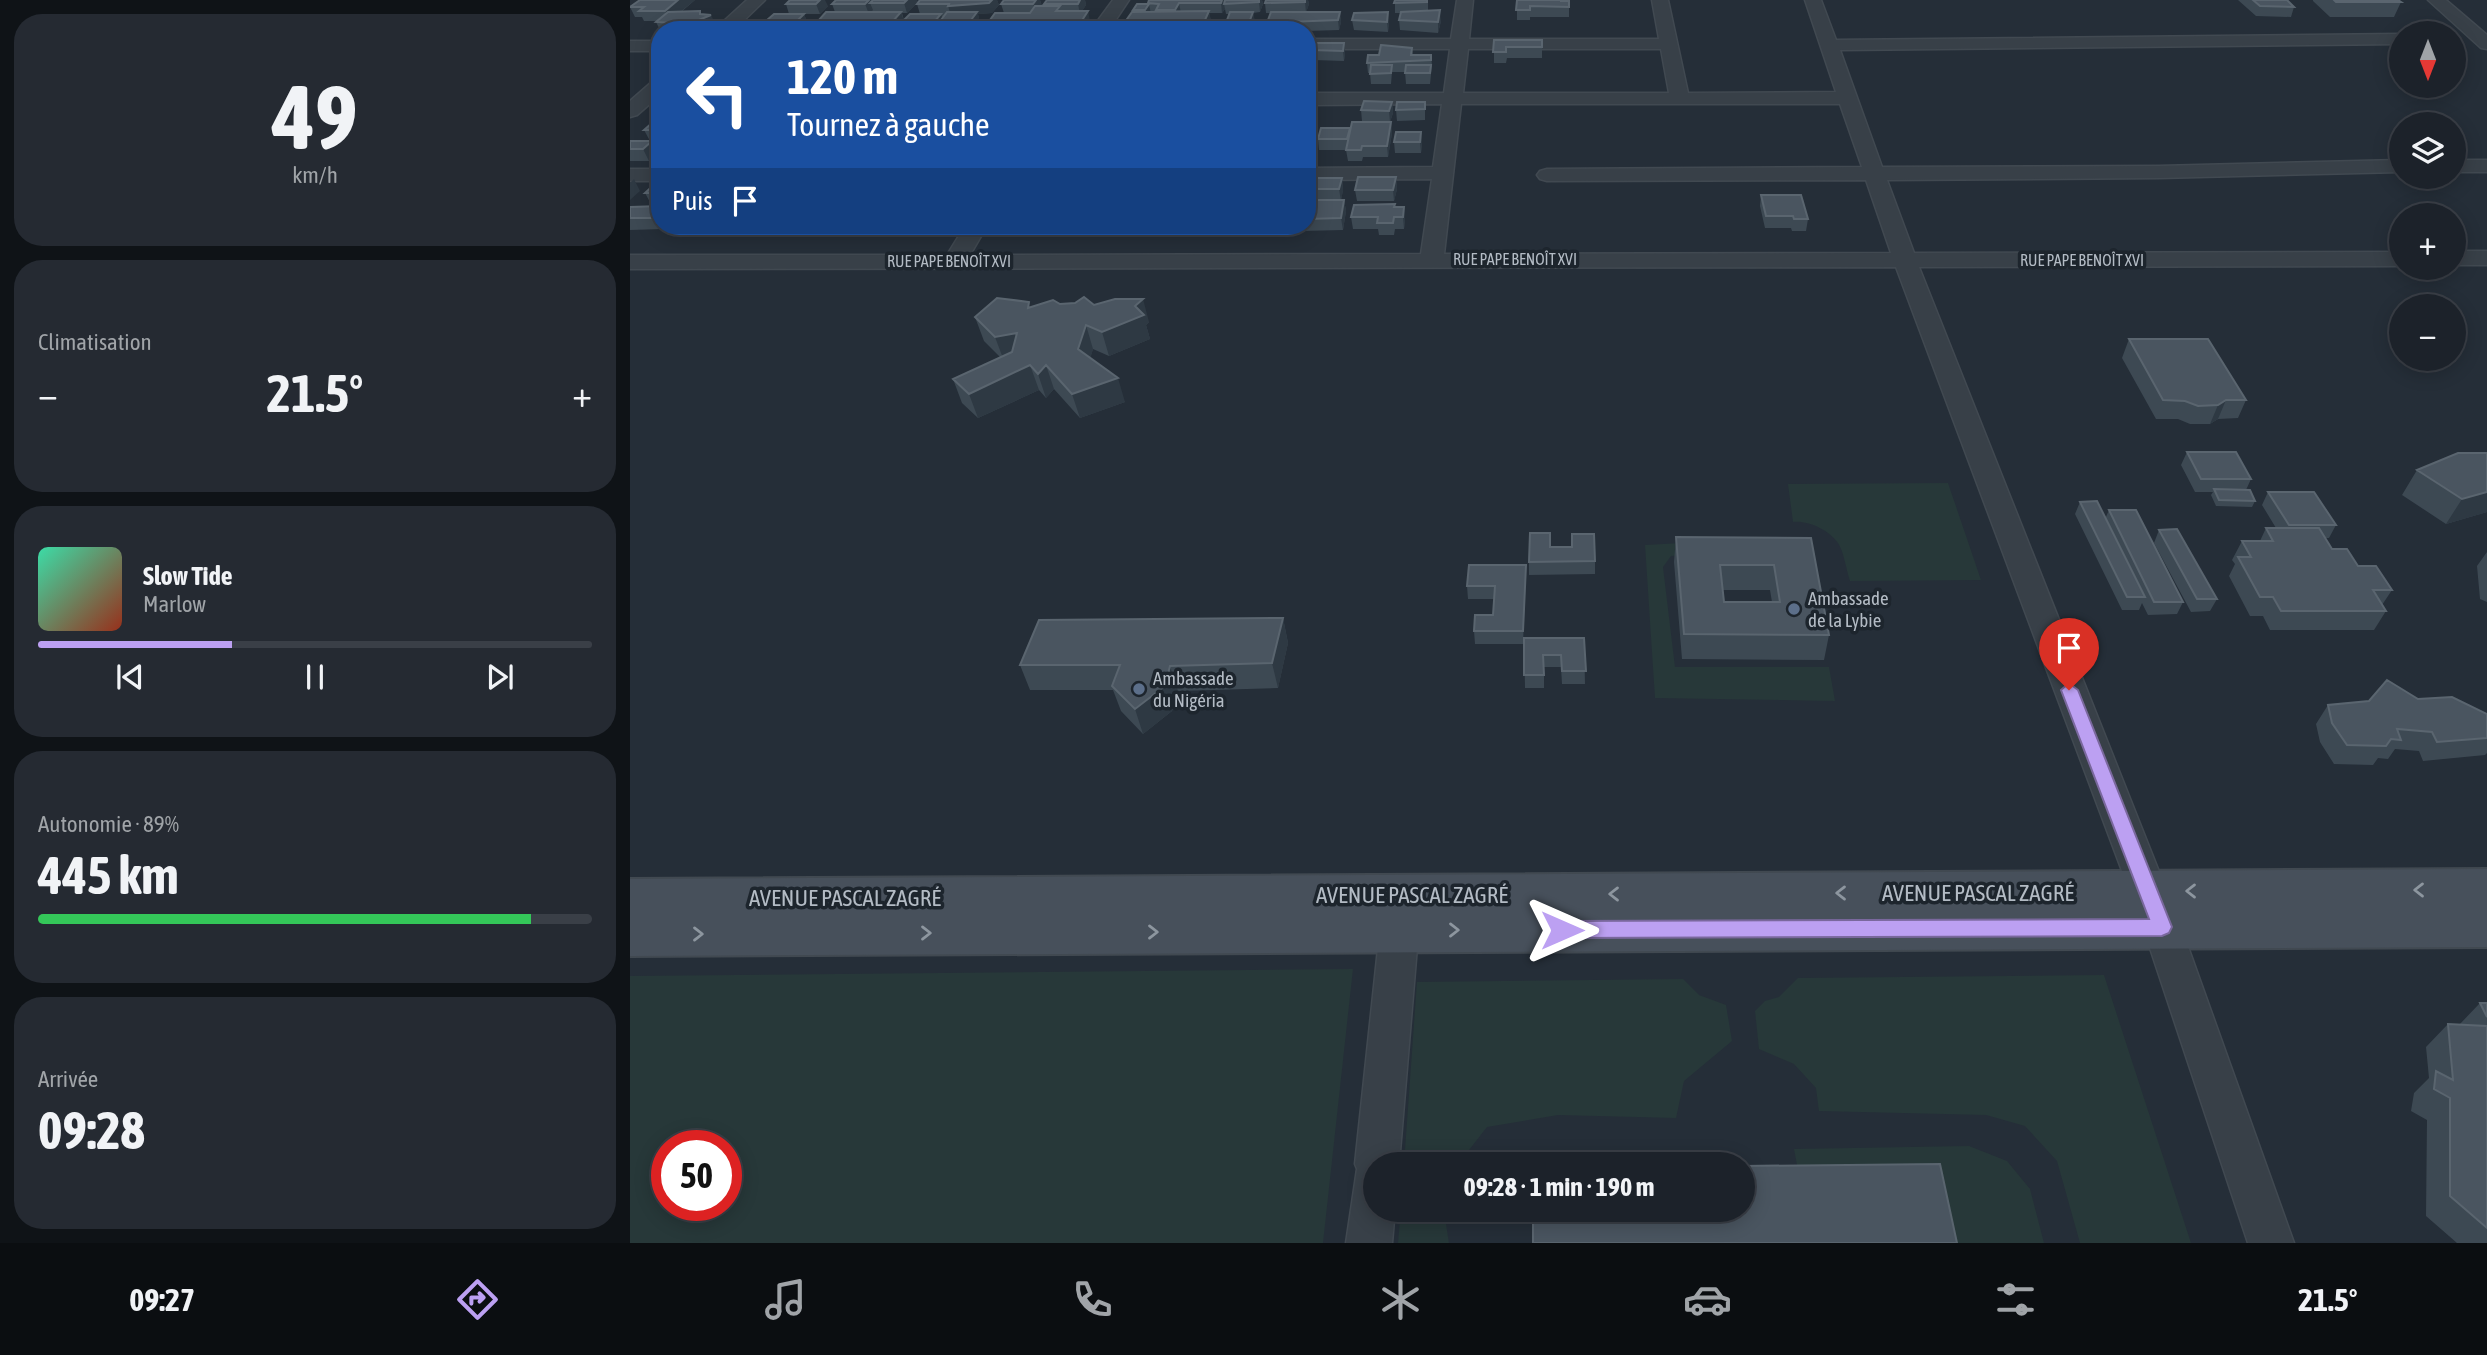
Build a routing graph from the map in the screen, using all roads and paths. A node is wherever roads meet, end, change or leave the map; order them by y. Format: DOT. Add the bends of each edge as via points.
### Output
graph roads {
  1 [pos="758,0"];
  2 [pos="1121,0"];
  3 [pos="1465,0"];
  4 [pos="1660,0"];
  5 [pos="1813,0"];
  6 [pos="2436,0"];
  7 [pos="734,21"];
  8 [pos="1106,21"];
  9 [pos="2389,39"];
  10 [pos="2466,40"];
  11 [pos="2484,41"];
  12 [pos="1316,44"];
  13 [pos="1459,44"];
  14 [pos="1669,44"];
  15 [pos="1829,45"];
  16 [pos="630,46"];
  17 [pos="651,46"];
  18 [pos="651,93"];
  19 [pos="1680,98"];
  20 [pos="1848,98"];
  21 [pos="1316,99"];
  22 [pos="1452,99"];
  23 [pos="630,111"];
  24 [pos="2389,166"];
  25 [pos="2466,166"];
  26 [pos="2487,166"];
  27 [pos="1442,173"];
  28 [pos="1874,173"];
  29 [pos="1316,174"];
  30 [pos="630,175"];
  31 [pos="651,175"];
  32 [pos="1547,175"];
  33 [pos="971,235"];
  34 [pos="2466,258"];
  35 [pos="2487,258"];
  36 [pos="1432,259"];
  37 [pos="2389,259"];
  38 [pos="1905,260"];
  39 [pos="955,261"];
  40 [pos="630,262"];
  41 [pos="2487,889"];
  42 [pos="630,900"];
  43 [pos="2154,909"];
  44 [pos="1400,913"];
  45 [pos="2487,926"];
  46 [pos="630,935"];
  47 [pos="1378,1152"];
  48 [pos="1371,1222"];
  49 [pos="1369,1243"];
  50 [pos="2271,1243"];
  1 -- 7 [label="street"];
  2 -- 8 [label="street"];
  3 -- 13 [label="street"];
  4 -- 14 [label="street"];
  5 -- 15 [label="street"];
  6 -- 11 [label="street"];
  9 -- 15 [label="street"];
  10 -- 11 [label="street"];
  12 -- 13 [label="street"];
  13 -- 14 [label="street"];
  13 -- 22 [label="street"];
  14 -- 19 [label="street"];
  15 -- 20 [label="street"];
  16 -- 17 [label="street"];
  18 -- 23 [label="street"];
  19 -- 20 [label="street"];
  19 -- 22 [label="street"];
  20 -- 28 [label="street"];
  21 -- 22 [label="street"];
  22 -- 27 [label="street"];
  24 -- 28 [label="street"];
  25 -- 26 [label="street"];
  27 -- 29 [label="street"];
  27 -- 36 [label="street"];
  28 -- 32 [label="street"];
  28 -- 38 [label="street"];
  30 -- 31 [label="street"];
  33 -- 39 [label="street"];
  34 -- 35 [label="street"];
  36 -- 38 [label="street, RUE PAPE BENOÎT XVI"];
  36 -- 39 [label="street, RUE PAPE BENOÎT XVI"];
  37 -- 38 [label="street, RUE PAPE BENOÎT XVI"];
  38 -- 43 [label="street"];
  39 -- 40 [label="street, RUE PAPE BENOÎT XVI"];
  41 -- 43 [label="main road, AVENUE PASCAL ZAGRÉ, one-way"];
  42 -- 44 [label="main road, AVENUE PASCAL ZAGRÉ"];
  43 -- 44 [label="main road, AVENUE PASCAL ZAGRÉ"];
  43 -- 45 [label="main road, AVENUE PASCAL ZAGRÉ"];
  43 -- 50 [label="street"];
  46 -- 44 [label="main road, AVENUE PASCAL ZAGRÉ, one-way"];
  44 -- 47 [label="street"];
  48 -- 49 [label="street"];
}
